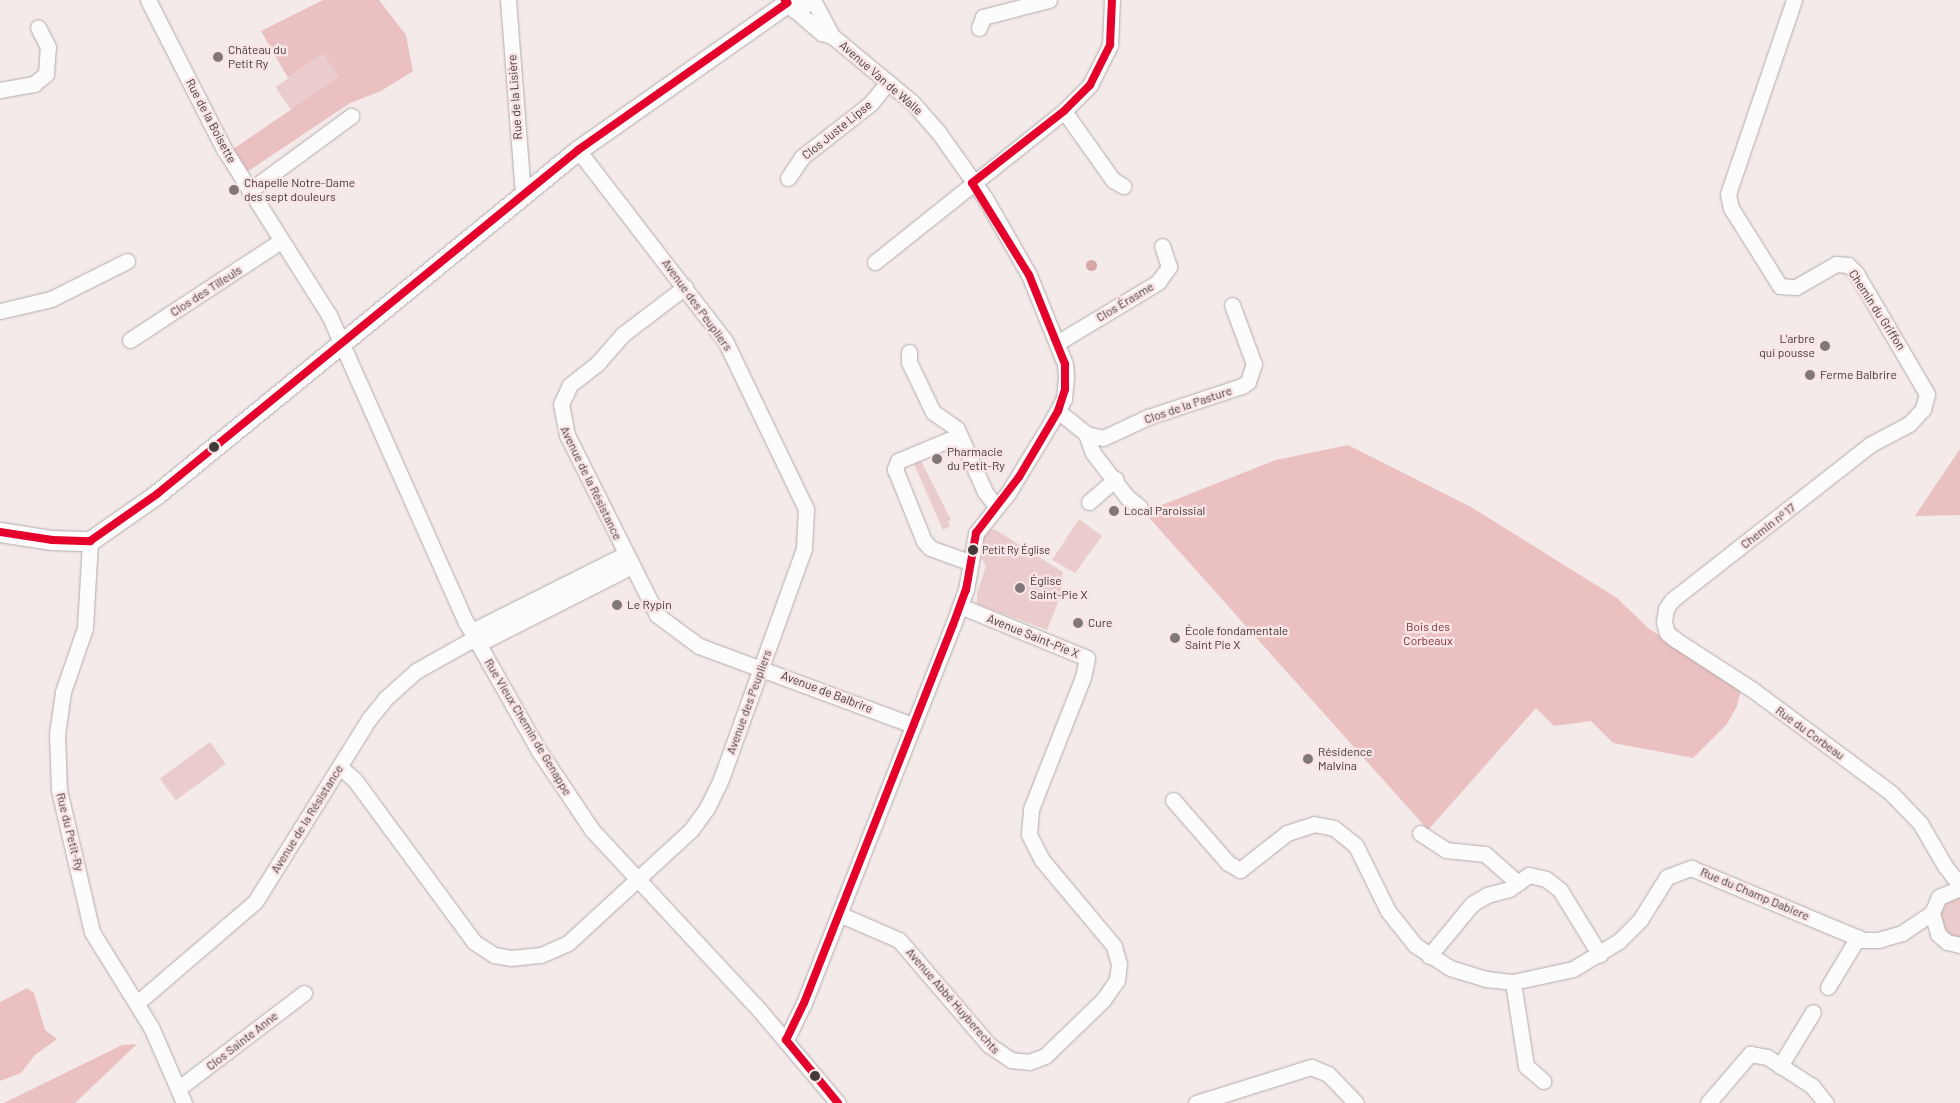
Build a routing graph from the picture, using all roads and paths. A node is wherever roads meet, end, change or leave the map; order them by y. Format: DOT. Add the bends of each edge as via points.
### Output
graph roads {
  1 [pos="148,0"];
  2 [pos="508,0"];
  3 [pos="813,0"];
  4 [pos="1049,0"];
  5 [pos="1112,0"];
  6 [pos="1794,0"];
  7 [pos="794,3"];
  8 [pos="38,27"];
  9 [pos="979,28"];
  10 [pos="832,36"];
  11 [pos="888,82"];
  12 [pos="0,90"];
  13 [pos="1064,111"];
  14 [pos="351,116"];
  15 [pos="578,150"];
  16 [pos="788,178"];
  17 [pos="972,183"];
  18 [pos="1123,186"];
  19 [pos="249,191"];
  20 [pos="523,193"];
  21 [pos="281,241"];
  22 [pos="1162,246"];
  23 [pos="127,261"];
  24 [pos="875,262"];
  25 [pos="685,287"];
  26 [pos="1232,305"];
  27 [pos="0,311"];
  28 [pos="130,340"];
  29 [pos="342,340"];
  30 [pos="1056,343"];
  31 [pos="909,352"];
  32 [pos="1058,411"];
  33 [pos="1086,434"];
  34 [pos="958,436"];
  35 [pos="1877,441"];
  36 [pos="1115,479"];
  37 [pos="1089,502"];
  38 [pos="996,506"];
  39 [pos="1140,507"];
  40 [pos="0,532"];
  41 [pos="90,541"];
  42 [pos="629,560"];
  43 [pos="969,562"];
  44 [pos="960,606"];
  45 [pos="1664,615"];
  46 [pos="475,638"];
  47 [pos="761,667"];
  48 [pos="1083,677"];
  49 [pos="913,725"];
  50 [pos="340,766"];
  51 [pos="1173,800"];
  52 [pos="1420,833"];
  53 [pos="1945,866"];
  54 [pos="639,878"];
  55 [pos="1518,882"];
  56 [pos="1960,886"];
  57 [pos="1945,892"];
  58 [pos="1932,913"];
  59 [pos="839,914"];
  60 [pos="1902,933"];
  61 [pos="1938,934"];
  62 [pos="1858,937"];
  63 [pos="1960,946"];
  64 [pos="1600,955"];
  65 [pos="1429,956"];
  66 [pos="1513,982"];
  67 [pos="1828,987"];
  68 [pos="304,993"];
  69 [pos="137,1002"];
  70 [pos="1812,1012"];
  71 [pos="786,1040"];
  72 [pos="1780,1066"];
  73 [pos="1543,1081"];
  74 [pos="179,1088"];
  75 [pos="184,1103"];
  76 [pos="838,1103"];
  77 [pos="1196,1103"];
  78 [pos="1356,1103"];
  79 [pos="1708,1103"];
  80 [pos="1826,1103"];
  1 -- 19 [label="street, Rue de la Boisette" via="215,133"];
  2 -- 20 [label="street, Rue de la Lisière"];
  3 -- 10 [label="street, Avenue Van de Walle"];
  4 -- 9 [label="street" via="983,17"];
  5 -- 13 [label="street" via="1112,33 1106,59 1090,85"];
  6 -- 35 [label="street, Chemin du Griffon" via="1728,194 1731,208 1780,286 1796,287 1836,264 1848,265 1856,273 1927,394 1923,409 1909,424"];
  7 -- 10 [label="street, Avenue Van de Walle" via="822,33"];
  7 -- 15 [label="main road"];
  8 -- 12 [label="street" via="48,47 46,74 34,84"];
  10 -- 11 [label="street, Avenue Van de Walle"];
  11 -- 16 [label="street, Clos Juste Lipse" via="871,103 802,157"];
  11 -- 17 [label="street, Avenue Van de Walle" via="928,119"];
  13 -- 17 [label="street"];
  13 -- 18 [label="street" via="1113,180"];
  14 -- 19 [label="street"];
  15 -- 20 [label="main road"];
  15 -- 25 [label="street, Avenue des Peupliers"];
  17 -- 24 [label="street"];
  17 -- 30 [label="street, Avenue Van de Walle" via="1026,267"];
  19 -- 21 [label="street, Rue de la Boisette"];
  20 -- 29 [label="main road"];
  21 -- 28 [label="street, Clos des Tilleuls"];
  21 -- 29 [label="street, Rue de la Boisette" via="330,315"];
  22 -- 30 [label="street, Clos Érasme" via="1169,267 1158,282"];
  23 -- 27 [label="street" via="51,299"];
  25 -- 42 [label="street, Avenue de la Résistance" via="623,334 598,363 570,385 560,404 567,435"];
  25 -- 47 [label="street, Avenue des Peupliers" via="732,354 806,509 804,548"];
  26 -- 33 [label="street, Clos de la Pasture" via="1253,354 1254,364 1248,382 1236,389 1148,417 1103,438"];
  29 -- 41 [label="main road" via="157,494"];
  29 -- 46 [label="street, Rue Vieux Chemin de Genappe"];
  30 -- 32 [label="street, Avenue Van de Walle" via="1066,364 1064,398"];
  31 -- 34 [label="street" via="909,362 933,412 956,427"];
  32 -- 33 [label="street"];
  32 -- 38 [label="street, Avenue Van de Walle" via="1019,477"];
  33 -- 36 [label="street" via="1093,452"];
  34 -- 38 [label="street" via="985,492"];
  34 -- 43 [label="street" via="898,461 895,469 924,541 930,548"];
  35 -- 45 [label="street, Chemin nᵒ 17" via="1677,596"];
  36 -- 37 [label="street"];
  36 -- 39 [label="street" via="1127,497"];
  38 -- 43 [label="street, Avenue Van de Walle" via="976,533"];
  40 -- 41 [label="main road" via="52,540"];
  41 -- 69 [label="street, Rue du Petit-Ry" via="85,628 64,692 57,771 86,915 92,932"];
  42 -- 46 [label="street, Avenue de la Résistance"];
  42 -- 47 [label="street, Avenue de Balbrire" via="657,615 677,632 699,646"];
  43 -- 44 [label="street, Avenue Van de Walle"];
  44 -- 48 [label="street, Avenue Saint-Pie X" via="1087,658"];
  44 -- 49 [label="street, Avenue Van de Walle"];
  45 -- 53 [label="street, Rue du Corbeau" via="1668,632 1676,640 1753,690 1898,799 1926,831"];
  46 -- 50 [label="street, Avenue de la Résistance" via="426,664 400,684 374,713"];
  46 -- 54 [label="street, Rue Vieux Chemin de Genappe" via="539,751 592,830"];
  47 -- 49 [label="street, Avenue de Balbrire"];
  47 -- 54 [label="street, Avenue des Peupliers" via="708,808 684,838"];
  48 -- 59 [label="street, Avenue Abbé Huyberechts" via="1031,809 1029,834 1042,860 1114,946 1119,969 1110,992 1056,1047 1029,1062 1003,1057 899,940"];
  49 -- 59 [label="street, Avenue Van de Walle"];
  50 -- 54 [label="street, Avenue des Peupliers" via="354,779 474,942 494,955 531,957 560,948"];
  50 -- 69 [label="street, Avenue de la Résistance" via="249,908"];
  51 -- 65 [label="street, Rue du Champ Dabiere" via="1228,863 1240,870 1275,840 1301,828 1319,824 1334,828 1346,836 1370,869 1396,923"];
  52 -- 55 [label="street" via="1446,850 1486,854"];
  53 -- 56 [label="street, Rue du Corbeau"];
  53 -- 57 [label="street, Rue du Corbeau"];
  54 -- 71 [label="street, Rue Vieux Chemin de Genappe"];
  55 -- 64 [label="street" via="1529,876 1546,879 1556,885"];
  55 -- 65 [label="street" via="1472,904"];
  56 -- 57 [label="street, Rue du Corbeau"];
  57 -- 58 [label="street"];
  58 -- 60 [label="street, Rue du Champ Dabiere"];
  58 -- 61 [label="street"];
  59 -- 71 [label="street, Avenue Van de Walle"];
  60 -- 61 [label="street, Rue du Champ Dabiere"];
  60 -- 62 [label="street, Rue du Champ Dabiere" via="1878,940"];
  61 -- 63 [label="street" via="1947,942"];
  62 -- 64 [label="street, Rue du Champ Dabiere" via="1691,868 1666,878 1640,920"];
  62 -- 67 [label="street"];
  64 -- 66 [label="street, Rue du Champ Dabiere" via="1573,969"];
  65 -- 66 [label="street, Rue du Champ Dabiere" via="1466,974"];
  66 -- 73 [label="street" via="1526,1066"];
  68 -- 74 [label="street, Clos Sainte Anne"];
  69 -- 74 [label="street, Rue du Petit-Ry"];
  70 -- 72 [label="street"];
  71 -- 76 [label="street, Rue Vieux Chemin de Genappe"];
  72 -- 79 [label="street" via="1768,1057 1750,1054"];
  72 -- 80 [label="street" via="1812,1086"];
  74 -- 75 [label="street, Rue du Petit-Ry"];
  77 -- 78 [label="street" via="1311,1067 1323,1070"];
}
